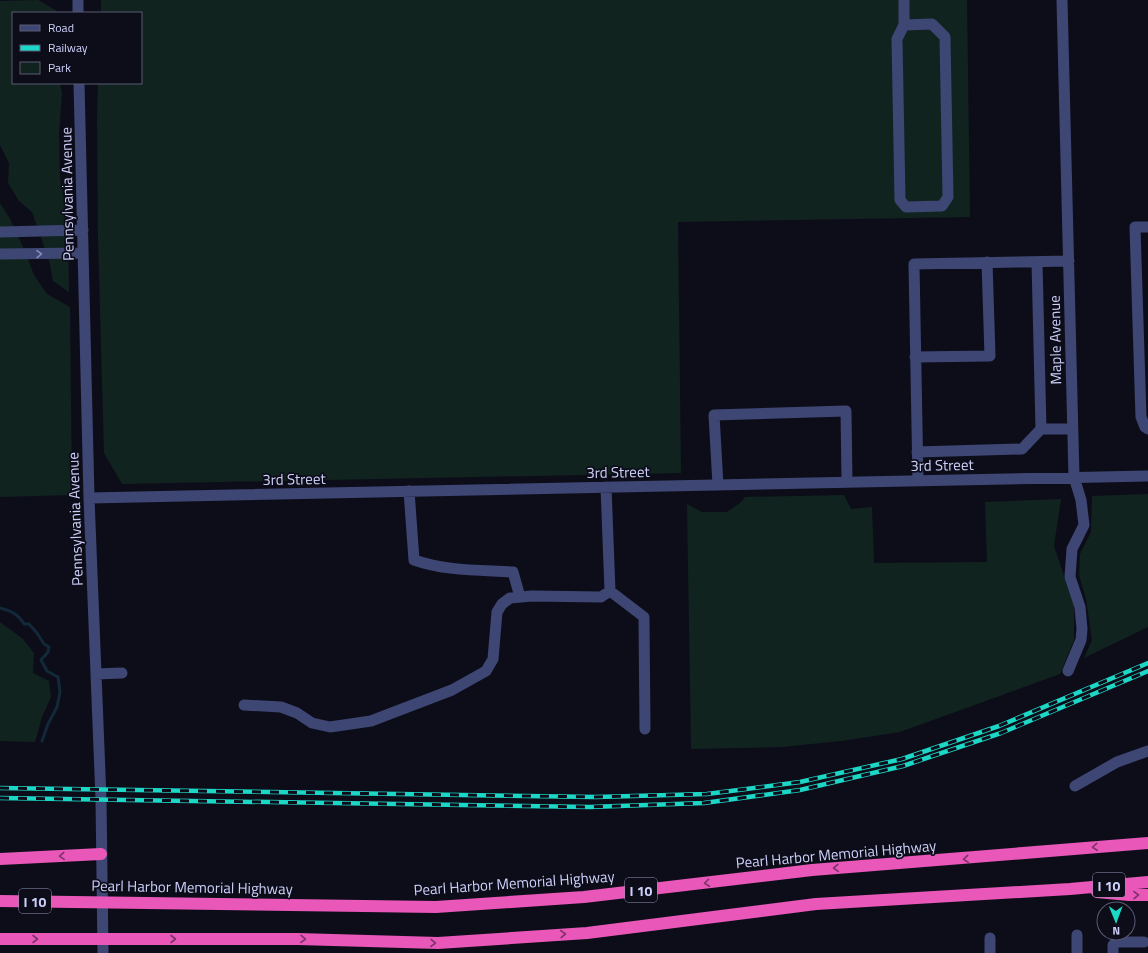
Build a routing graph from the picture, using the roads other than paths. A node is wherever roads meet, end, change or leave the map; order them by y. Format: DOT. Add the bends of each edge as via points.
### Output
graph roads {
  1 [pos="78,0"];
  2 [pos="904,0"];
  3 [pos="1062,0"];
  4 [pos="78,12"];
  5 [pos="904,25"];
  6 [pos="80,84"];
  7 [pos="1148,227"];
  8 [pos="83,230"];
  9 [pos="0,232"];
  10 [pos="83,253"];
  11 [pos="0,254"];
  12 [pos="1068,261"];
  13 [pos="988,262"];
  14 [pos="1037,262"];
  15 [pos="916,358"];
  16 [pos="1144,374"];
  17 [pos="1041,429"];
  18 [pos="1072,429"];
  19 [pos="1148,429"];
  20 [pos="917,452"];
  21 [pos="1148,476"];
  22 [pos="1074,477"];
  23 [pos="918,480"];
  24 [pos="847,482"];
  25 [pos="718,485"];
  26 [pos="606,487"];
  27 [pos="409,491"];
  28 [pos="89,498"];
  29 [pos="610,591"];
  30 [pos="520,597"];
  31 [pos="1068,671"];
  32 [pos="96,674"];
  33 [pos="122,674"];
  34 [pos="244,705"];
  35 [pos="645,728"];
  36 [pos="1148,751"];
  37 [pos="1075,786"];
  38 [pos="1148,840"];
  39 [pos="1148,843"];
  40 [pos="1114,845"];
  41 [pos="101,854"];
  42 [pos="0,859"];
  43 [pos="1148,882"];
  44 [pos="1070,889"];
  45 [pos="1148,895"];
  46 [pos="0,901"];
  47 [pos="1077,936"];
  48 [pos="990,938"];
  49 [pos="0,939"];
  50 [pos="1144,942"];
  51 [pos="103,953"];
  52 [pos="990,953"];
  53 [pos="1077,953"];
  54 [pos="1113,953"];
  1 -- 4 [label="street"];
  2 -- 5 [label="street"];
  3 -- 12 [label="street, Maple Avenue"];
  5 -- 5 [label="street" via="897,39 900,200 906,207 942,206 948,197 945,37 932,24"];
  6 -- 8 [label="street, Pennsylvania Avenue"];
  7 -- 16 [label="street" via="1135,227"];
  8 -- 9 [label="street"];
  8 -- 10 [label="street, Pennsylvania Avenue"];
  11 -- 10 [label="street, one-way"];
  10 -- 28 [label="street, Pennsylvania Avenue"];
  12 -- 14 [label="street"];
  12 -- 18 [label="street, Maple Avenue"];
  13 -- 14 [label="street"];
  13 -- 15 [label="street" via="914,264"];
  13 -- 15 [label="street" via="990,356"];
  14 -- 17 [label="street"];
  15 -- 20 [label="street"];
  16 -- 19 [label="street" via="1141,417"];
  17 -- 18 [label="street"];
  17 -- 20 [label="street" via="1022,449"];
  18 -- 22 [label="street, Maple Avenue"];
  20 -- 23 [label="street"];
  21 -- 22 [label="street, 3rd Street"];
  22 -- 23 [label="street, 3rd Street"];
  22 -- 31 [label="street, Maple Avenue" via="1081,500 1084,525 1072,549 1070,577 1080,607 1082,629 1081,640"];
  23 -- 24 [label="street, 3rd Street"];
  24 -- 25 [label="street, 3rd Street"];
  24 -- 25 [label="street" via="846,411 714,415"];
  25 -- 26 [label="street, 3rd Street"];
  26 -- 27 [label="street, 3rd Street"];
  26 -- 29 [label="street"];
  27 -- 28 [label="street, 3rd Street"];
  27 -- 30 [label="street" via="414,560 426,565 455,569 513,572"];
  28 -- 32 [label="street, Pennsylvania Avenue"];
  29 -- 30 [label="street" via="601,597"];
  29 -- 35 [label="street" via="644,617"];
  30 -- 34 [label="street" via="510,598 497,612 493,659 486,671 452,690 371,721 330,727 312,723 297,713 281,707"];
  32 -- 33 [label="street"];
  32 -- 41 [label="street, Pennsylvania Avenue"];
  36 -- 37 [label="street" via="1117,762"];
  38 -- 40 [label="highway"];
  39 -- 40 [label="highway, Pearl Harbor Memorial Highway / I 10"];
  40 -- 46 [label="highway, Pearl Harbor Memorial Highway / I 10, one-way" via="812,870 584,897 436,907"];
  41 -- 42 [label="highway, one-way"];
  41 -- 51 [label="street, Pennsylvania Avenue"];
  43 -- 44 [label="highway, I 10"];
  44 -- 45 [label="highway, one-way"];
  49 -- 44 [label="highway, I 10, one-way" via="298,939 438,943 587,933 816,904"];
  47 -- 53 [label="street"];
  48 -- 52 [label="street"];
  50 -- 54 [label="street" via="1117,942 1113,946"];
}
